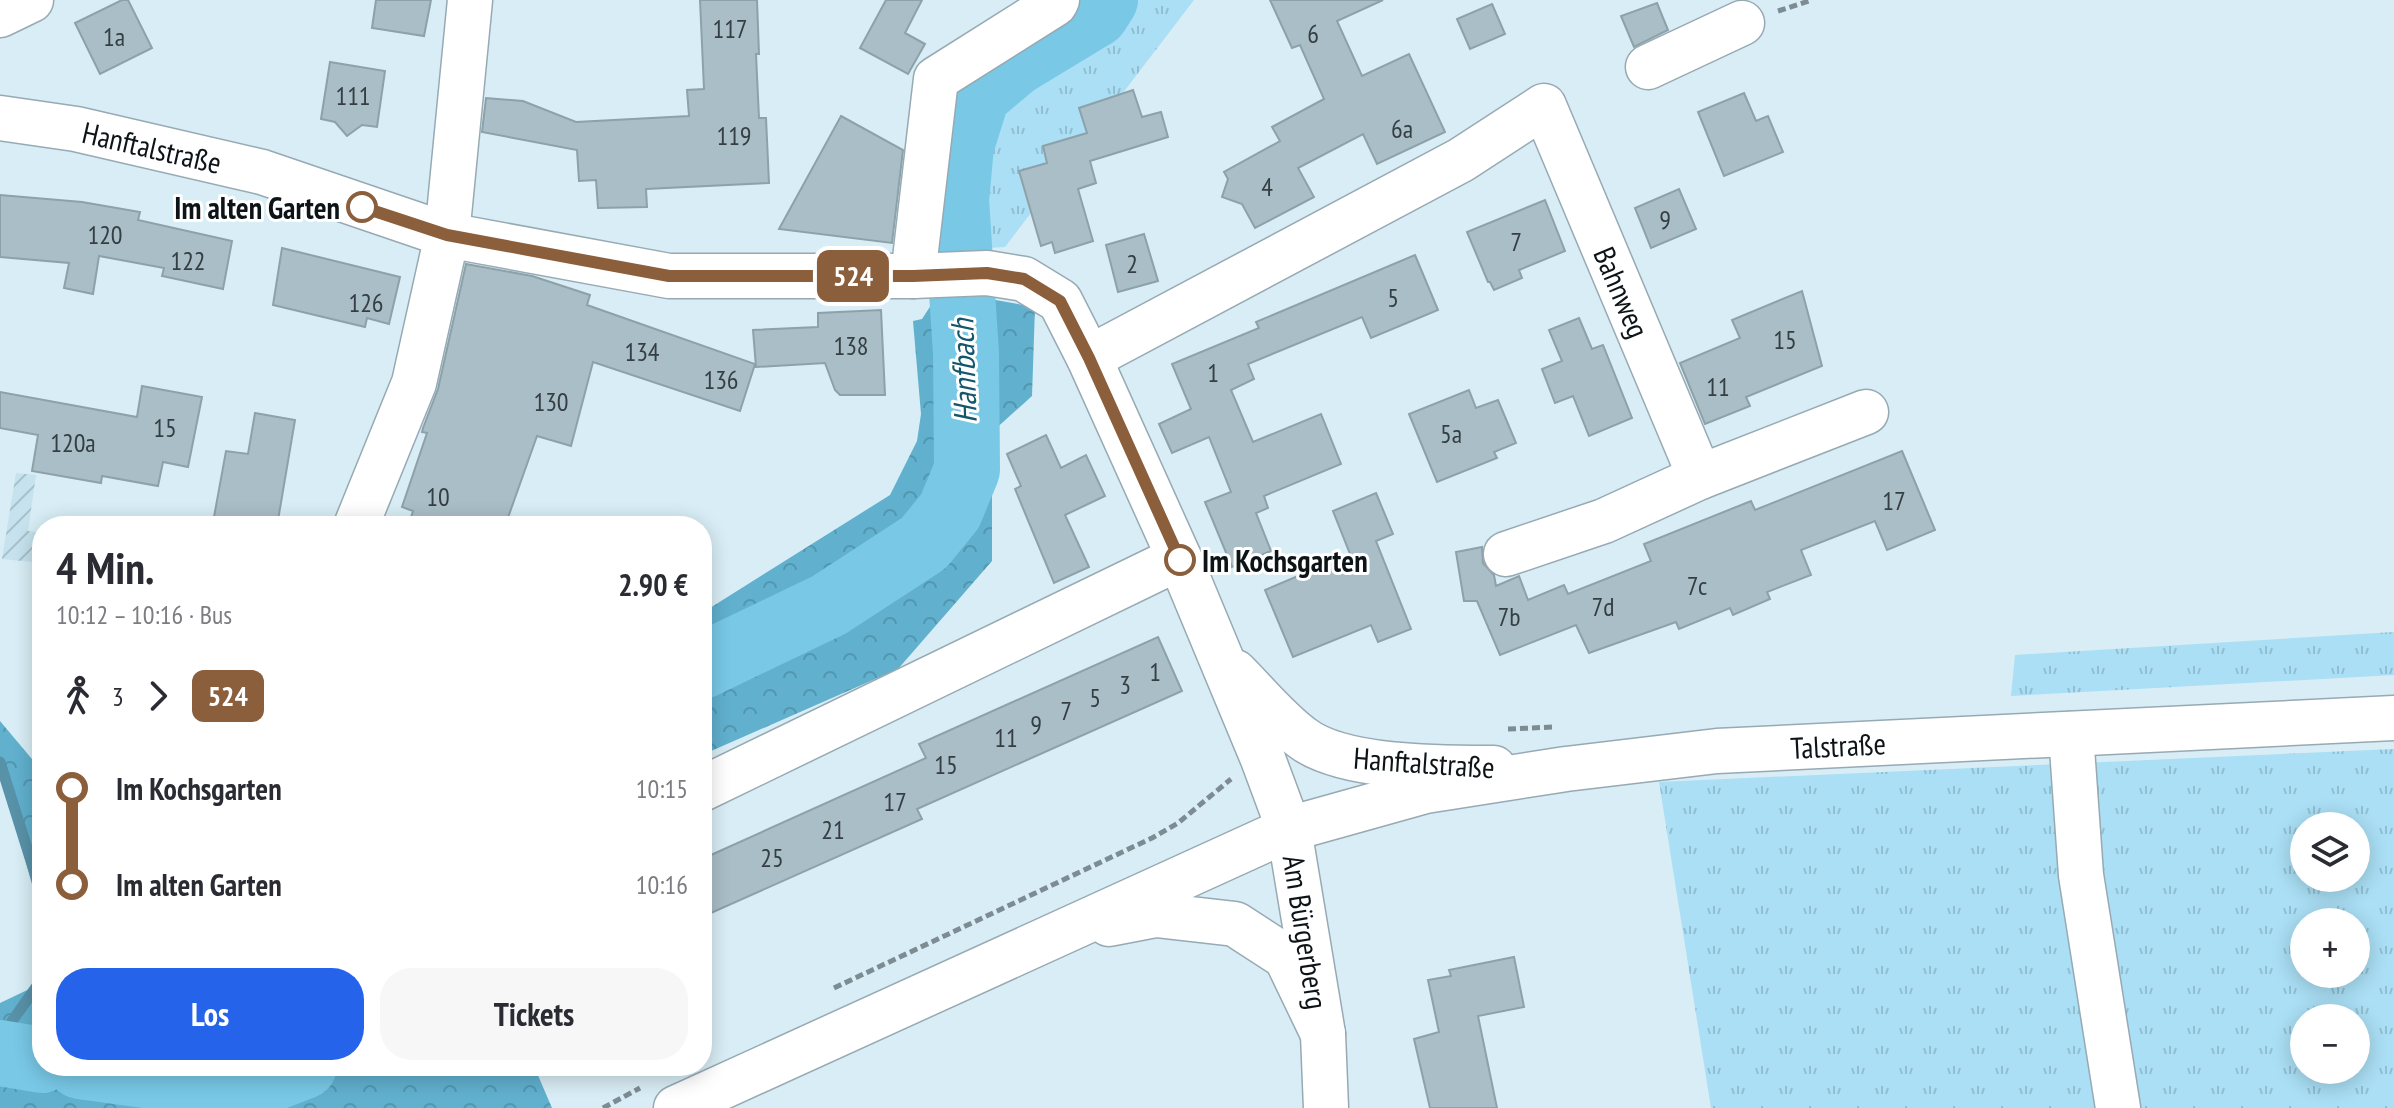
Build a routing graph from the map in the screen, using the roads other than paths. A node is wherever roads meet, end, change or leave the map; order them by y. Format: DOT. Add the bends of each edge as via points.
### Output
graph roads {
  1 [pos="31,0"];
  2 [pos="470,0"];
  3 [pos="1057,0"];
  4 [pos="0,15"];
  5 [pos="1742,23"];
  6 [pos="1648,67"];
  7 [pos="0,118"];
  8 [pos="447,235"];
  9 [pos="926,275"];
  10 [pos="1089,358"];
  11 [pos="1866,412"];
  12 [pos="1700,477"];
  13 [pos="360,516"];
  14 [pos="1506,554"];
  15 [pos="1179,558"];
  16 [pos="1222,659"];
  17 [pos="2394,718"];
  18 [pos="2071,734"];
  19 [pos="1566,769"];
  20 [pos="712,784"];
  21 [pos="1289,829"];
  22 [pos="1060,933"];
  23 [pos="1323,1034"];
  24 [pos="676,1108"];
  25 [pos="1326,1108"];
  26 [pos="2118,1108"];
  1 -- 4 [label="street"];
  2 -- 8 [label="street"];
  3 -- 9 [label="street" via="936,79"];
  5 -- 6 [label="street"];
  7 -- 8 [label="street, Hanftalstraße" via="76,129 262,172"];
  8 -- 9 [label="street, Hanftalstraße" via="669,276"];
  8 -- 13 [label="street" via="414,383"];
  9 -- 10 [label="street, Hanftalstraße" via="987,273 1024,279 1060,301"];
  10 -- 12 [label="street, Bahnweg" via="1461,160 1544,106"];
  10 -- 15 [label="street, Hanftalstraße"];
  11 -- 12 [label="street"];
  12 -- 14 [label="street" via="1604,521"];
  15 -- 16 [label="street, Hanftalstraße"];
  15 -- 20 [label="street"];
  16 -- 19 [label="street, Hanftalstraße" via="1302,739 1341,757 1443,768"];
  16 -- 21 [label="street, Hanftalstraße"];
  17 -- 18 [label="street, Talstraße"];
  18 -- 19 [label="street, Talstraße" via="1717,751"];
  18 -- 26 [label="street" via="2081,875"];
  19 -- 21 [label="street, Talstraße" via="1425,791"];
  21 -- 22 [label="street, Talstraße"];
  21 -- 23 [label="street, Am Bürgerberg"];
  22 -- 23 [label="street, Am Bürgerberg" via="1156,915 1235,924 1286,957"];
  22 -- 24 [label="street"];
  23 -- 25 [label="street, Am Bürgerberg"];
}
